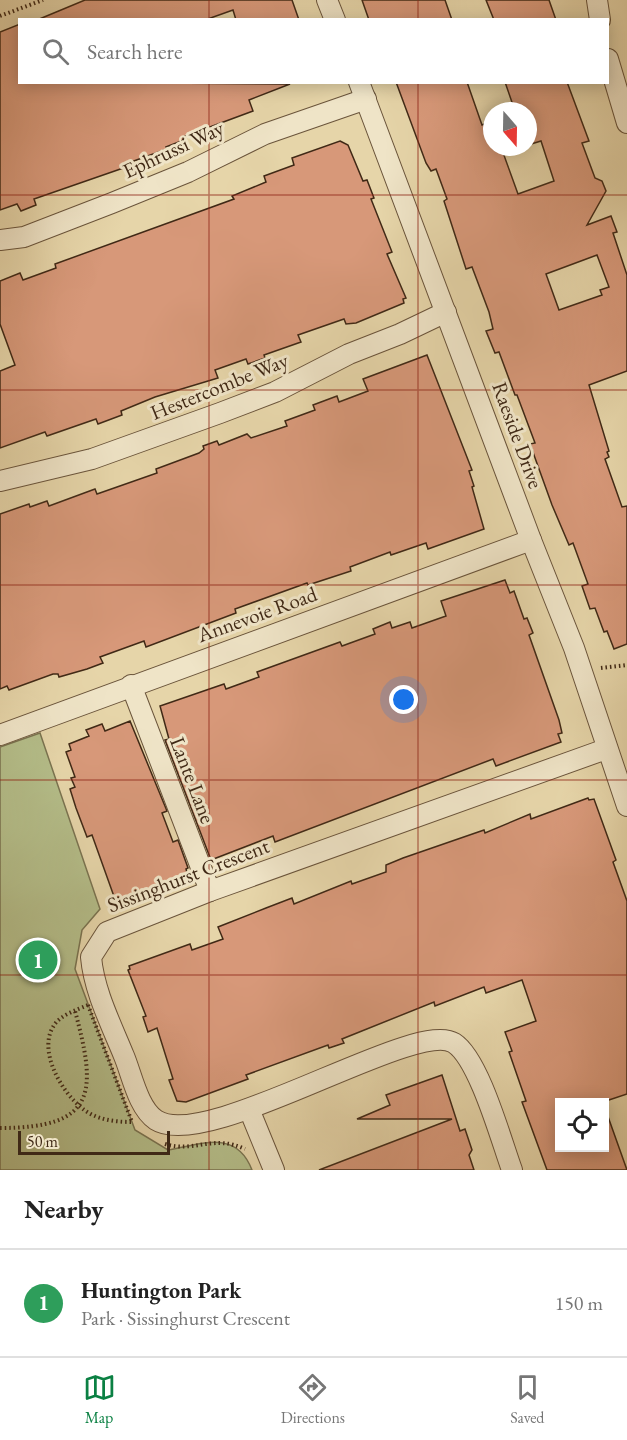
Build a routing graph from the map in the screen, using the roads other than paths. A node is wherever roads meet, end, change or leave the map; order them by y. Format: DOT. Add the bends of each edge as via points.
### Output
graph roads {
  1 [pos="327,0"];
  2 [pos="597,0"];
  3 [pos="333,18"];
  4 [pos="600,18"];
  5 [pos="609,62"];
  6 [pos="363,91"];
  7 [pos="627,123"];
  8 [pos="0,240"];
  9 [pos="447,312"];
  10 [pos="0,481"];
  11 [pos="531,540"];
  12 [pos="131,685"];
  13 [pos="0,735"];
  14 [pos="606,749"];
  15 [pos="627,806"];
  16 [pos="210,891"];
  17 [pos="249,1109"];
  18 [pos="274,1170"];
  19 [pos="512,1170"];
  1 -- 3 [label="street"];
  2 -- 4 [label="street"];
  5 -- 7 [label="street"];
  6 -- 8 [label="street, Ephrussi Way" via="123,199 24,237"];
  6 -- 9 [label="street, Raeside Drive"];
  9 -- 10 [label="street, Hestercombe Way" via="349,354 275,392 220,413 92,459"];
  9 -- 11 [label="street, Raeside Drive"];
  11 -- 12 [label="street, Annevoie Road"];
  11 -- 14 [label="street, Raeside Drive" via="582,672"];
  12 -- 13 [label="street, Annevoie Road"];
  12 -- 16 [label="street, Lante Lane"];
  14 -- 15 [label="street, Raeside Drive"];
  14 -- 16 [label="street, Sissinghurst Crescent"];
  16 -- 17 [label="street, Sissinghurst Crescent" via="107,932 92,957 93,972 142,1103 157,1121 177,1127"];
  17 -- 18 [label="street"];
  17 -- 19 [label="street, Sissinghurst Crescent" via="424,1041 453,1042 475,1069"];
}
